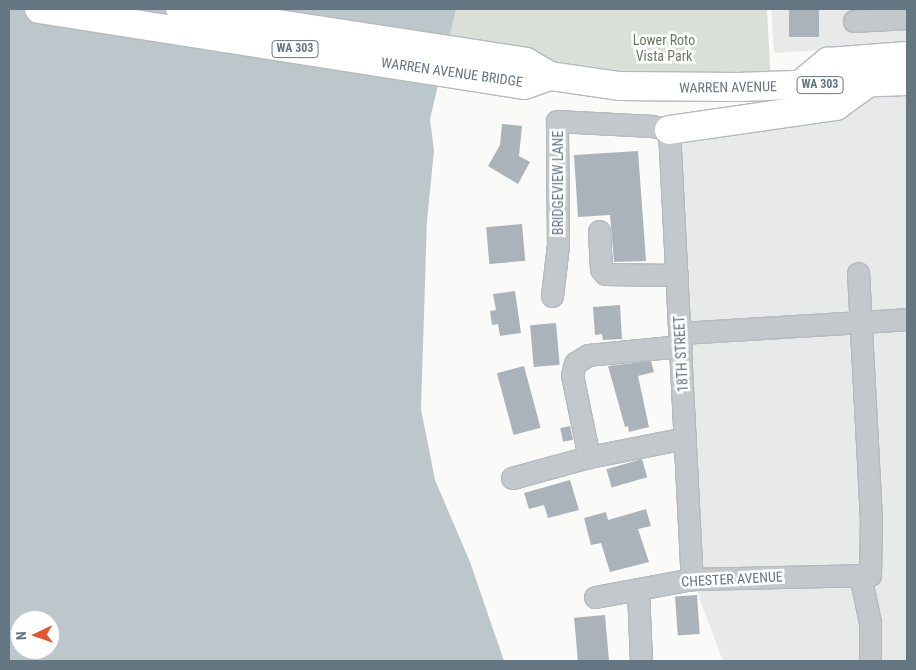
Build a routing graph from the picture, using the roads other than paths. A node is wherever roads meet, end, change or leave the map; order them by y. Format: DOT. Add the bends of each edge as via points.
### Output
graph roads {
  1 [pos="39,9"];
  2 [pos="180,9"];
  3 [pos="907,18"];
  4 [pos="854,21"];
  5 [pos="907,56"];
  6 [pos="550,76"];
  7 [pos="907,81"];
  8 [pos="868,83"];
  9 [pos="799,86"];
  10 [pos="669,130"];
  11 [pos="599,231"];
  12 [pos="858,273"];
  13 [pos="677,275"];
  14 [pos="552,296"];
  15 [pos="907,319"];
  16 [pos="862,322"];
  17 [pos="681,339"];
  18 [pos="685,438"];
  19 [pos="589,457"];
  20 [pos="512,478"];
  21 [pos="865,575"];
  22 [pos="692,579"];
  23 [pos="638,590"];
  24 [pos="595,597"];
  25 [pos="640,661"];
  26 [pos="870,661"];
  1 -- 6 [label="main road, WARREN AVENUE BRIDGE / WA 303" via="524,85"];
  2 -- 6 [label="main road, WARREN AVENUE BRIDGE / WA 303" via="526,62"];
  3 -- 4 [label="street"];
  5 -- 9 [label="main road" via="828,62"];
  6 -- 9 [label="main road, WARREN AVENUE / WA 303" via="652,88"];
  7 -- 8 [label="main road, WARREN AVENUE / WA 303"];
  8 -- 9 [label="main road, WARREN AVENUE / WA 303"];
  8 -- 10 [label="main road" via="836,106"];
  10 -- 13 [label="street, 18TH STREET"];
  10 -- 14 [label="street, BRIDGEVIEW LANE" via="652,126 558,121 558,245"];
  11 -- 13 [label="street" via="601,269 605,274"];
  12 -- 16 [label="street"];
  13 -- 17 [label="street, 18TH STREET"];
  15 -- 16 [label="street"];
  16 -- 17 [label="street"];
  16 -- 21 [label="street"];
  17 -- 18 [label="street, 18TH STREET"];
  17 -- 19 [label="street" via="595,354 575,363 572,375"];
  18 -- 19 [label="street"];
  18 -- 22 [label="street, 18TH STREET"];
  19 -- 20 [label="street"];
  21 -- 22 [label="street, CHESTER AVENUE"];
  21 -- 26 [label="street"];
  22 -- 23 [label="street, CHESTER AVENUE"];
  23 -- 24 [label="street, CHESTER AVENUE"];
  23 -- 25 [label="street"];
}
